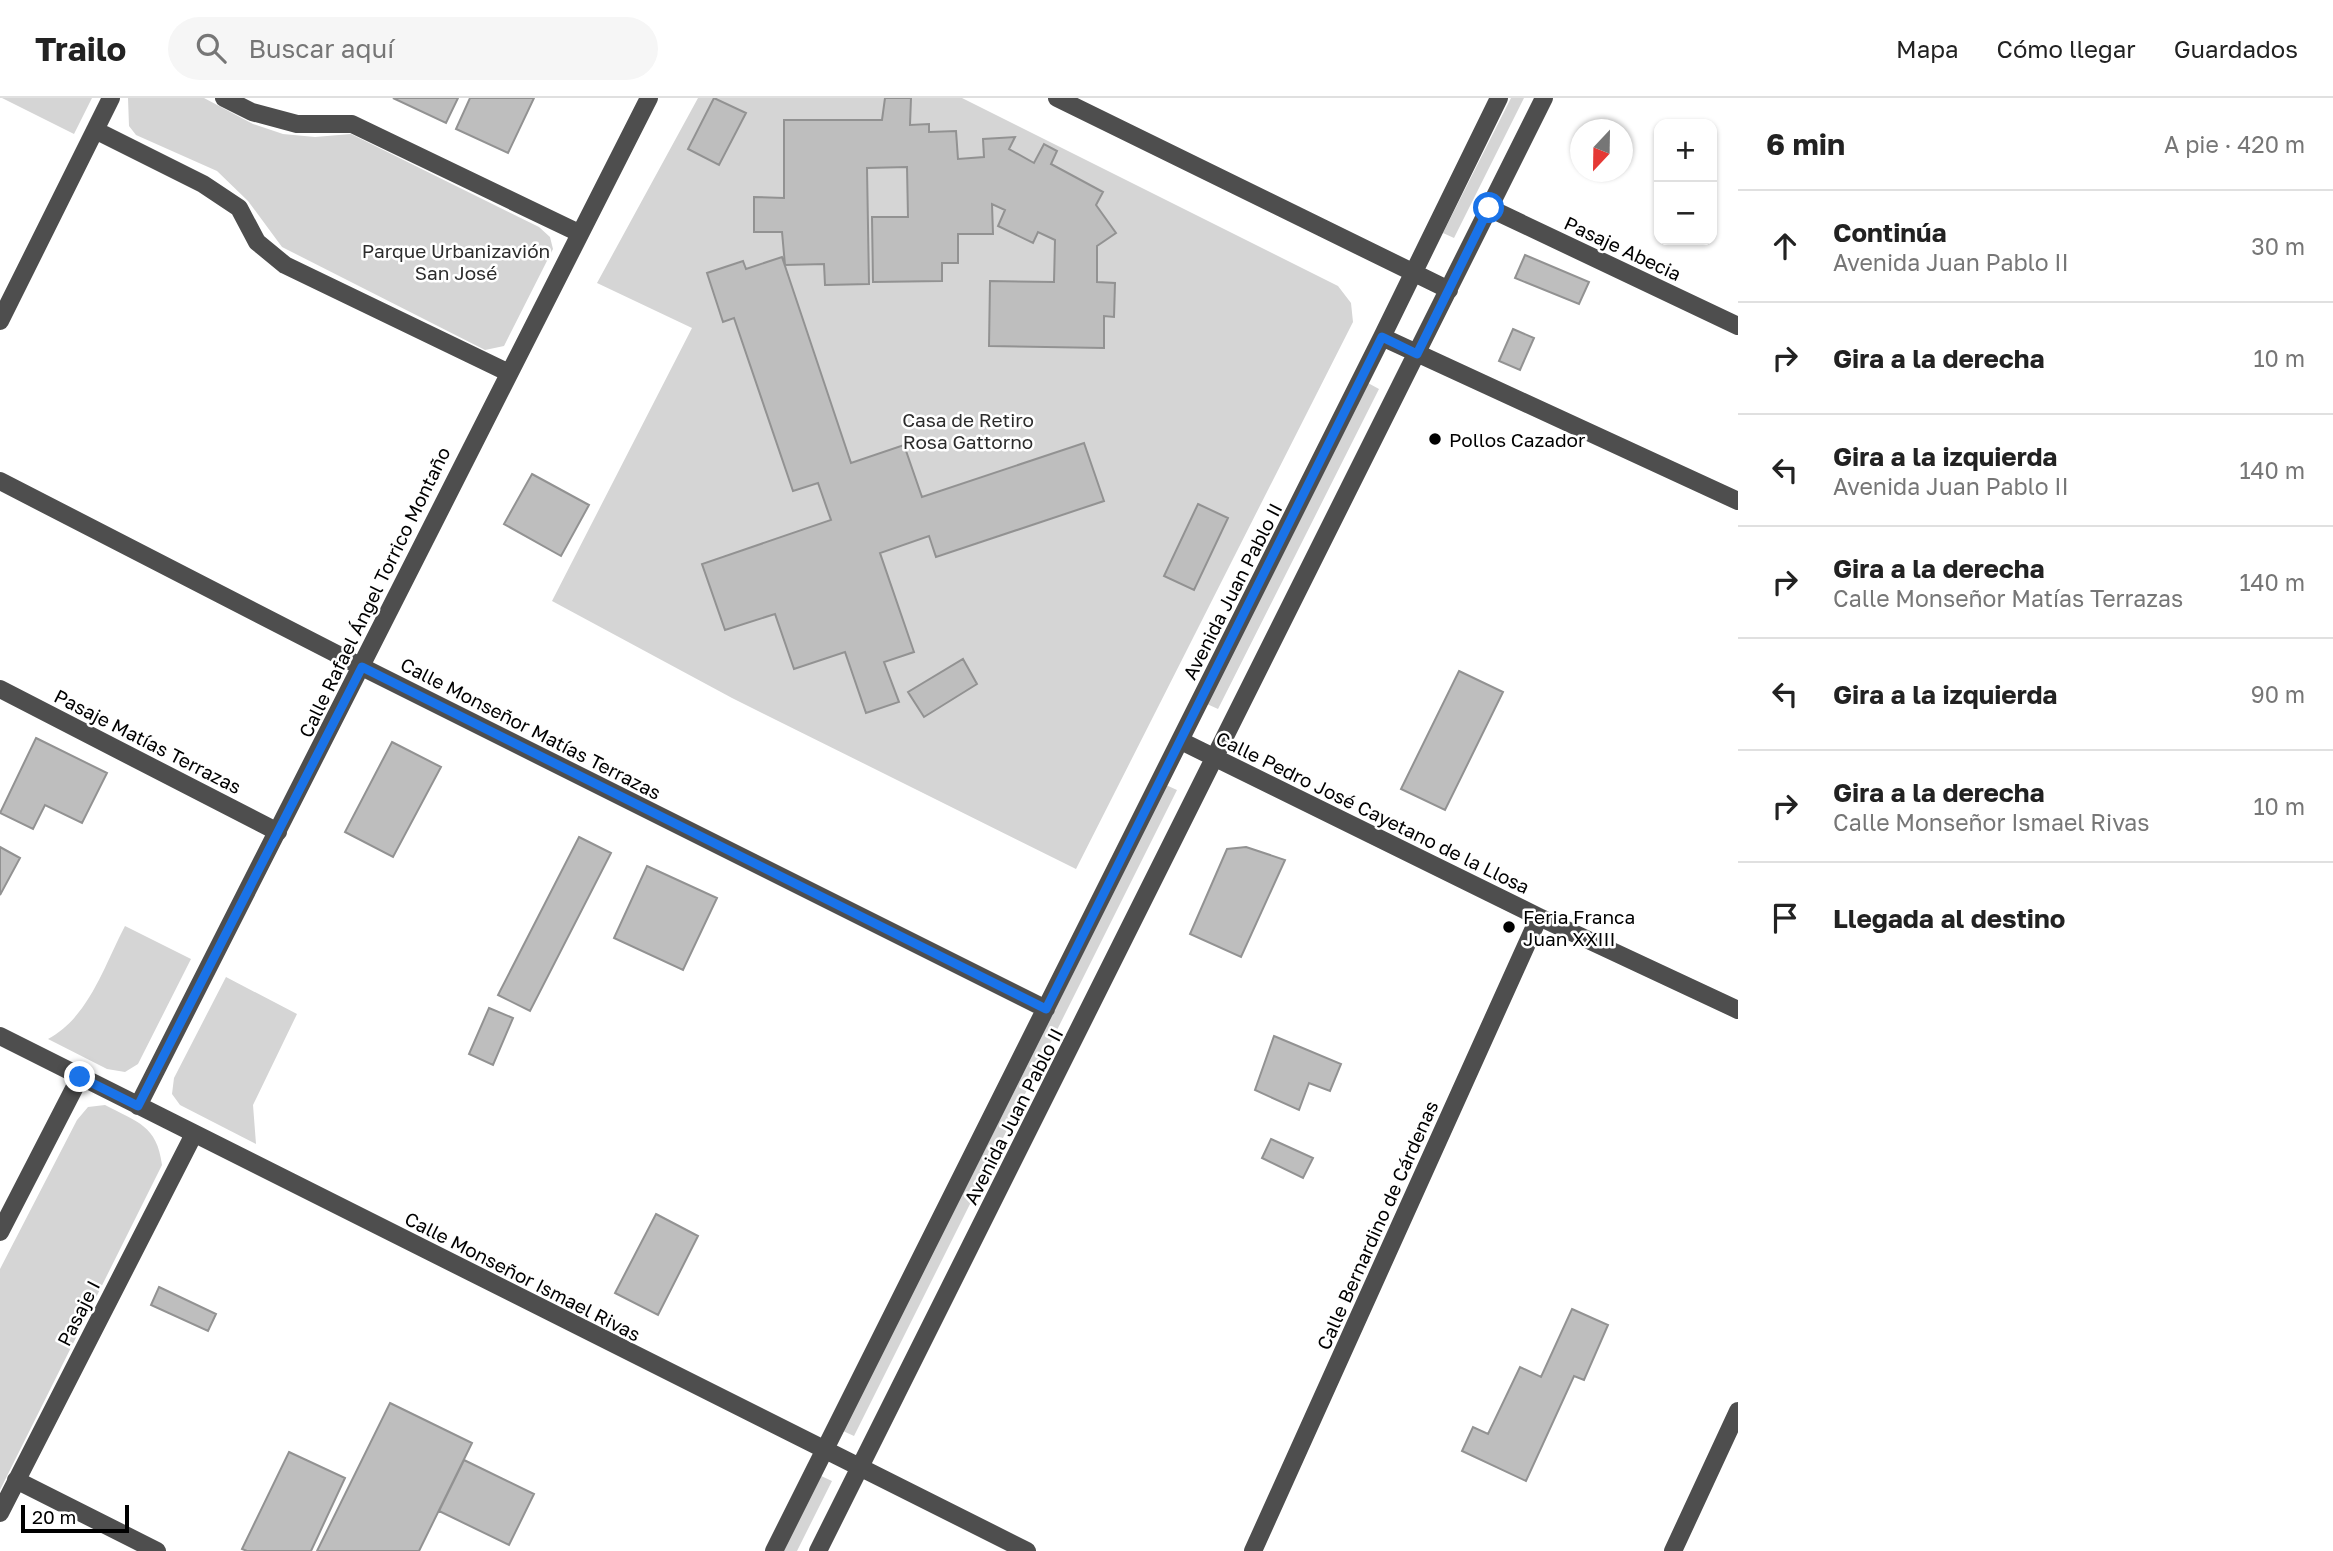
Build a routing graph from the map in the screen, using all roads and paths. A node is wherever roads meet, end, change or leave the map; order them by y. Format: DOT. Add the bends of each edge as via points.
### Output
graph roads {
  1 [pos="111,98"];
  2 [pos="225,98"];
  3 [pos="649,98"];
  4 [pos="1057,98"];
  5 [pos="1499,98"];
  6 [pos="1544,98"];
  7 [pos="95,130"];
  8 [pos="1489,208"];
  9 [pos="579,233"];
  10 [pos="1413,272"];
  11 [pos="1449,290"];
  12 [pos="0,321"];
  13 [pos="1738,326"];
  14 [pos="1382,337"];
  15 [pos="1417,354"];
  16 [pos="507,372"];
  17 [pos="0,481"];
  18 [pos="1738,500"];
  19 [pos="362,667"];
  20 [pos="0,688"];
  21 [pos="1181,741"];
  22 [pos="1215,758"];
  23 [pos="278,832"];
  24 [pos="1539,917"];
  25 [pos="1046,1009"];
  26 [pos="1738,1010"];
  27 [pos="0,1036"];
  28 [pos="80,1077"];
  29 [pos="138,1106"];
  30 [pos="194,1134"];
  31 [pos="0,1232"];
  32 [pos="1738,1411"];
  33 [pos="824,1451"];
  34 [pos="860,1469"];
  35 [pos="16,1480"];
  36 [pos="0,1513"];
  37 [pos="157,1551"];
  38 [pos="774,1551"];
  39 [pos="818,1551"];
  40 [pos="1027,1551"];
  41 [pos="1253,1551"];
  42 [pos="1674,1551"];
  1 -- 7 [label="street"];
  2 -- 9 [label="street" via="252,112 297,124 352,124"];
  3 -- 9 [label="street, Calle Rafael Ángel Torrico Montaño"];
  4 -- 10 [label="street"];
  5 -- 10 [label="street, Avenida Juan Pablo II"];
  6 -- 8 [label="street, Avenida Juan Pablo II"];
  7 -- 12 [label="street"];
  7 -- 16 [label="street" via="203,184 239,208 257,242 285,265"];
  8 -- 11 [label="street, Avenida Juan Pablo II"];
  8 -- 13 [label="street, Pasaje Abecia"];
  9 -- 16 [label="street, Calle Rafael Ángel Torrico Montaño"];
  10 -- 11 [label="street"];
  10 -- 14 [label="street, Avenida Juan Pablo II"];
  11 -- 15 [label="street, Avenida Juan Pablo II"];
  14 -- 15 [label="street"];
  14 -- 21 [label="street, Avenida Juan Pablo II"];
  15 -- 18 [label="street"];
  15 -- 22 [label="street, Avenida Juan Pablo II"];
  16 -- 19 [label="street, Calle Rafael Ángel Torrico Montaño"];
  17 -- 19 [label="street, Calle Monseñor Matías Terrazas"];
  19 -- 23 [label="street, Calle Rafael Ángel Torrico Montaño"];
  19 -- 25 [label="street, Calle Monseñor Matías Terrazas"];
  20 -- 23 [label="street, Pasaje Matías Terrazas"];
  21 -- 22 [label="street, Calle Pedro José Cayetano de la Llosa"];
  21 -- 25 [label="street, Avenida Juan Pablo II"];
  22 -- 24 [label="street, Calle Pedro José Cayetano de la Llosa"];
  22 -- 34 [label="street, Avenida Juan Pablo II"];
  23 -- 29 [label="street, Calle Rafael Ángel Torrico Montaño"];
  24 -- 26 [label="street, Calle Pedro José Cayetano de la Llosa"];
  24 -- 41 [label="street, Calle Bernardino de Cárdenas"];
  25 -- 33 [label="street, Avenida Juan Pablo II"];
  27 -- 28 [label="street, Calle Monseñor Ismael Rivas"];
  28 -- 29 [label="street, Calle Monseñor Ismael Rivas"];
  28 -- 31 [label="street"];
  29 -- 30 [label="street, Calle Monseñor Ismael Rivas"];
  30 -- 33 [label="street, Calle Monseñor Ismael Rivas"];
  30 -- 35 [label="street, Pasaje I"];
  32 -- 42 [label="street"];
  33 -- 34 [label="street, Calle Monseñor Ismael Rivas"];
  33 -- 38 [label="street, Avenida Juan Pablo II"];
  34 -- 39 [label="street, Avenida Juan Pablo II"];
  34 -- 40 [label="street, Calle Monseñor Ismael Rivas"];
  35 -- 36 [label="street, Pasaje I"];
  35 -- 37 [label="street"];
}
